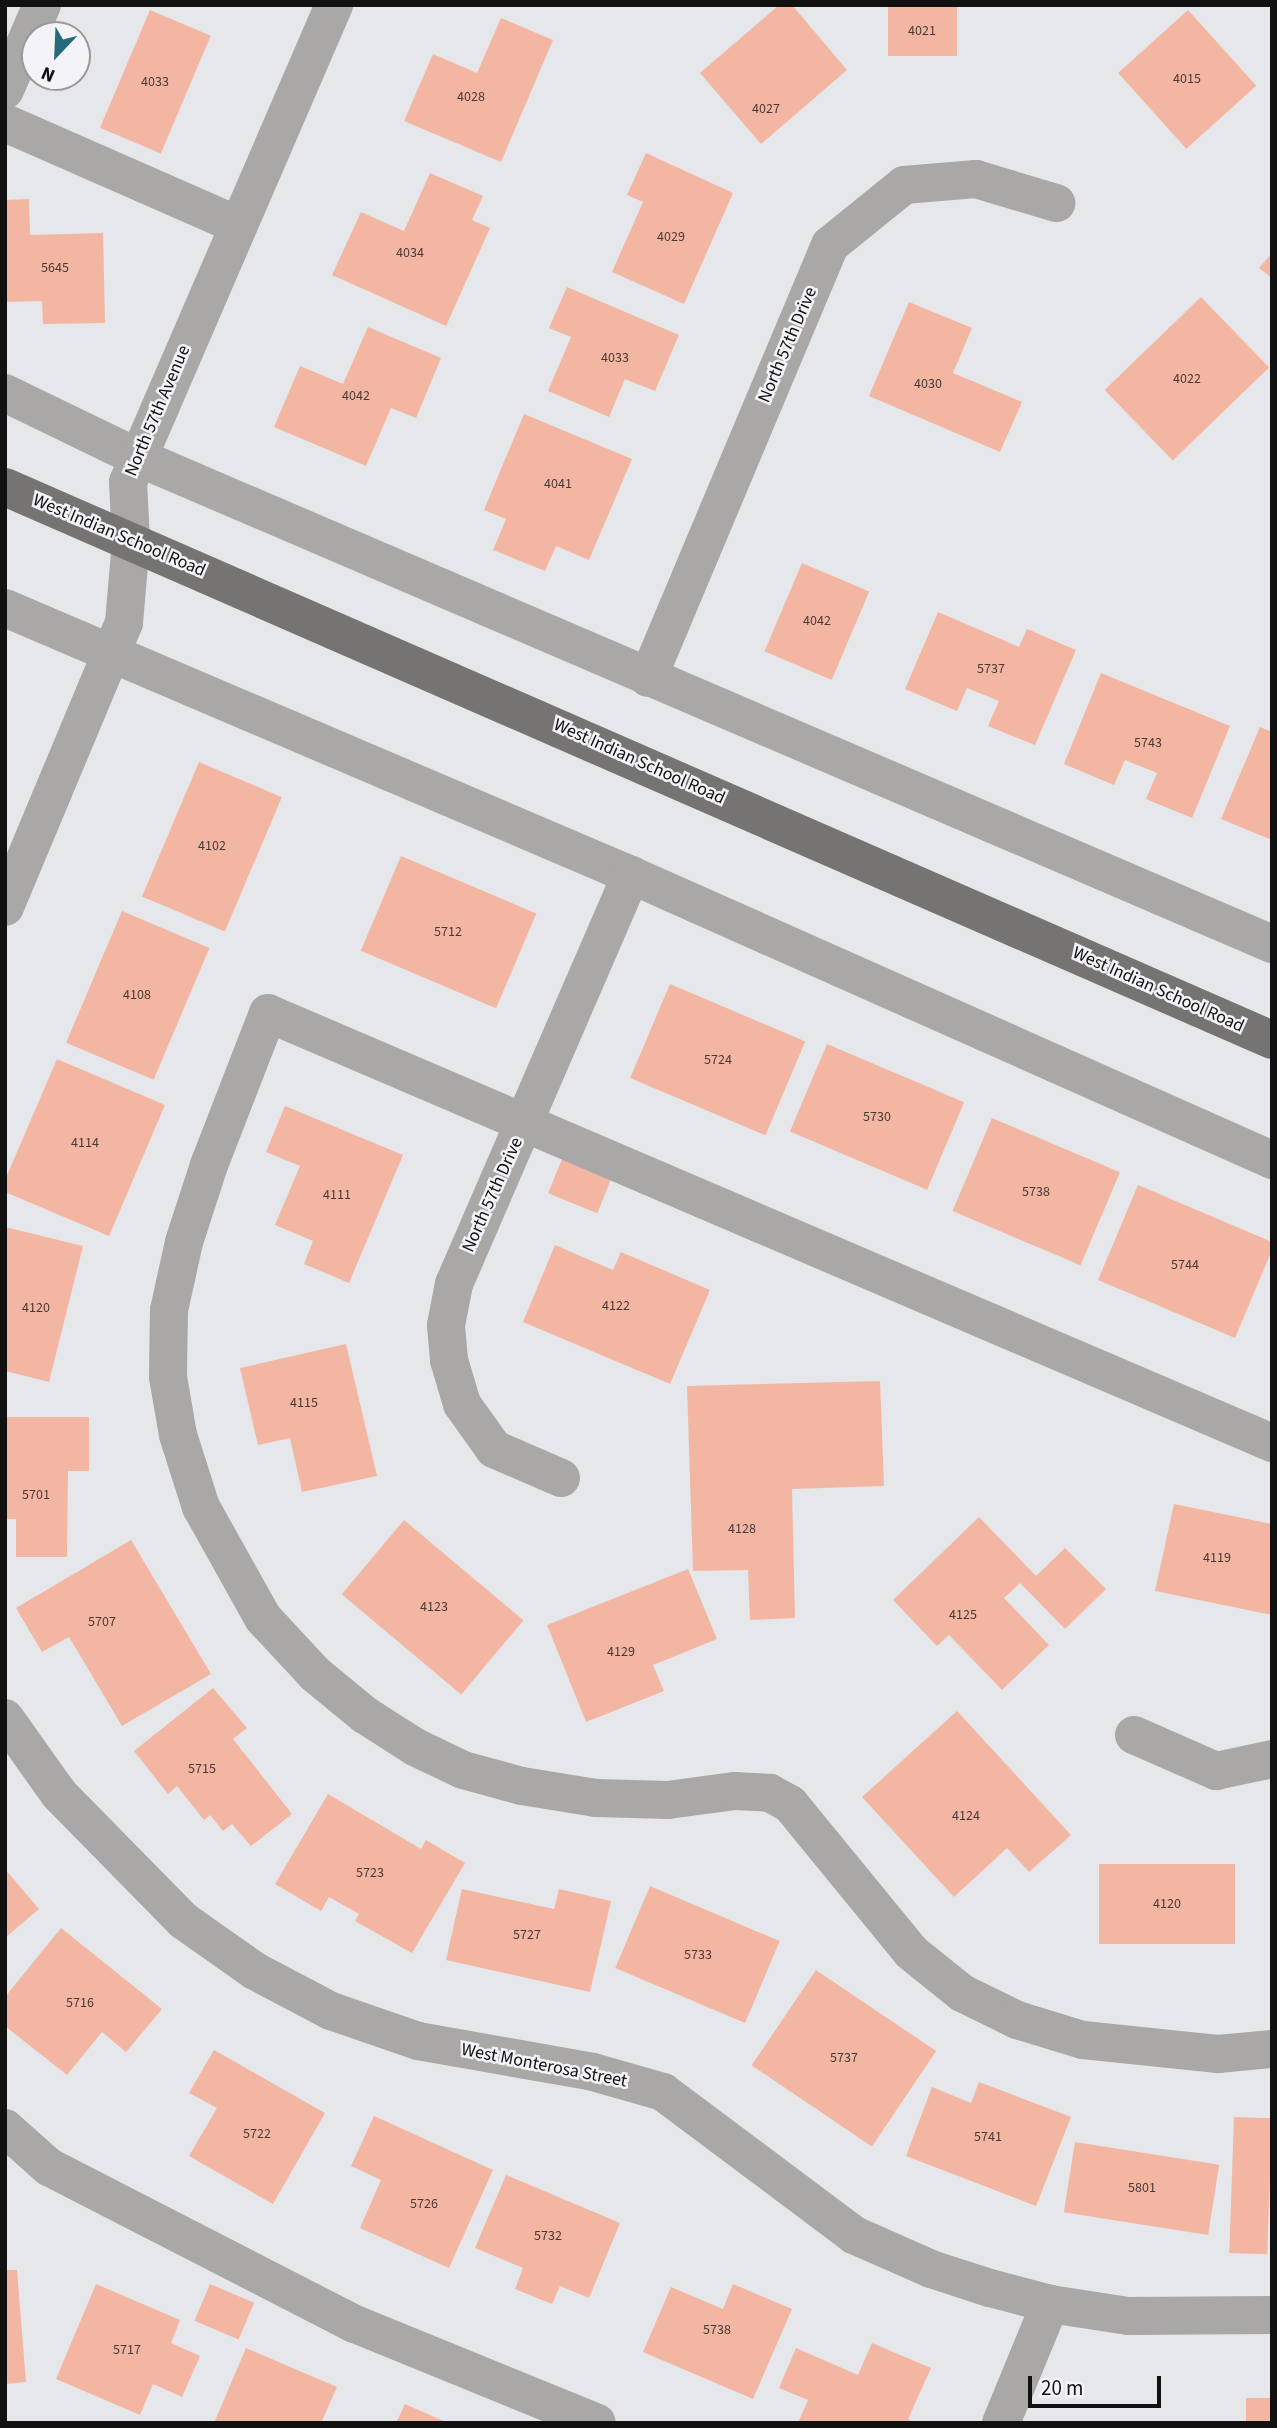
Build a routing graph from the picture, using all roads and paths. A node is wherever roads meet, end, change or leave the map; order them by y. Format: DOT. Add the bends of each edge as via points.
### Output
graph roads {
  1 [pos="42,5"];
  2 [pos="334,5"];
  3 [pos="5,90"];
  4 [pos="5,123"];
  5 [pos="1056,203"];
  6 [pos="236,225"];
  7 [pos="5,393"];
  8 [pos="137,457"];
  9 [pos="5,487"];
  10 [pos="131,541"];
  11 [pos="5,608"];
  12 [pos="113,655"];
  13 [pos="648,678"];
  14 [pos="631,875"];
  15 [pos="5,907"];
  16 [pos="1272,944"];
  17 [pos="1272,1040"];
  18 [pos="526,1121"];
  19 [pos="1272,1160"];
  20 [pos="1272,1443"];
  21 [pos="561,1478"];
  22 [pos="5,1718"];
  23 [pos="1134,1735"];
  24 [pos="1272,1759"];
  25 [pos="1272,2049"];
  26 [pos="5,2128"];
  27 [pos="1050,2304"];
  28 [pos="1272,2315"];
  29 [pos="597,2423"];
  30 [pos="1000,2423"];
  1 -- 3 [label="street"];
  2 -- 6 [label="street, North 57th Avenue"];
  4 -- 6 [label="street"];
  5 -- 13 [label="street, North 57th Drive" via="976,179 904,185 830,245"];
  6 -- 8 [label="street, North 57th Avenue"];
  7 -- 8 [label="street"];
  8 -- 10 [label="street, North 57th Avenue" via="128,482"];
  8 -- 13 [label="street"];
  9 -- 10 [label="main road, West Indian School Road"];
  10 -- 12 [label="street, North 57th Avenue" via="124,623"];
  10 -- 17 [label="main road, West Indian School Road"];
  11 -- 12 [label="street"];
  12 -- 14 [label="street"];
  12 -- 15 [label="street, North 57th Avenue"];
  13 -- 16 [label="street"];
  14 -- 18 [label="street, North 57th Drive"];
  14 -- 19 [label="street"];
  18 -- 20 [label="street"];
  18 -- 21 [label="street, North 57th Drive" via="454,1284 446,1325 449,1360 462,1404 494,1449"];
  18 -- 25 [label="street" via="268,1013 232,1100 184,1242 169,1310 168,1377 178,1436 201,1507 263,1618 315,1674 365,1715 463,1770 522,1786 597,1798 668,1800 735,1791 770,1793 790,1804 911,1952 962,1993 1017,2020 1083,2040 1150,2049 1217,2054"];
  22 -- 27 [label="street, West Monterosa Street" via="59,1794 184,1921 255,1971 331,2011 418,2041 593,2072 663,2092 854,2235 931,2269"];
  23 -- 24 [label="street" via="1216,1771"];
  26 -- 29 [label="street" via="49,2167 355,2324"];
  27 -- 28 [label="street, West Monterosa Street" via="1128,2316"];
  27 -- 30 [label="street"];
}
